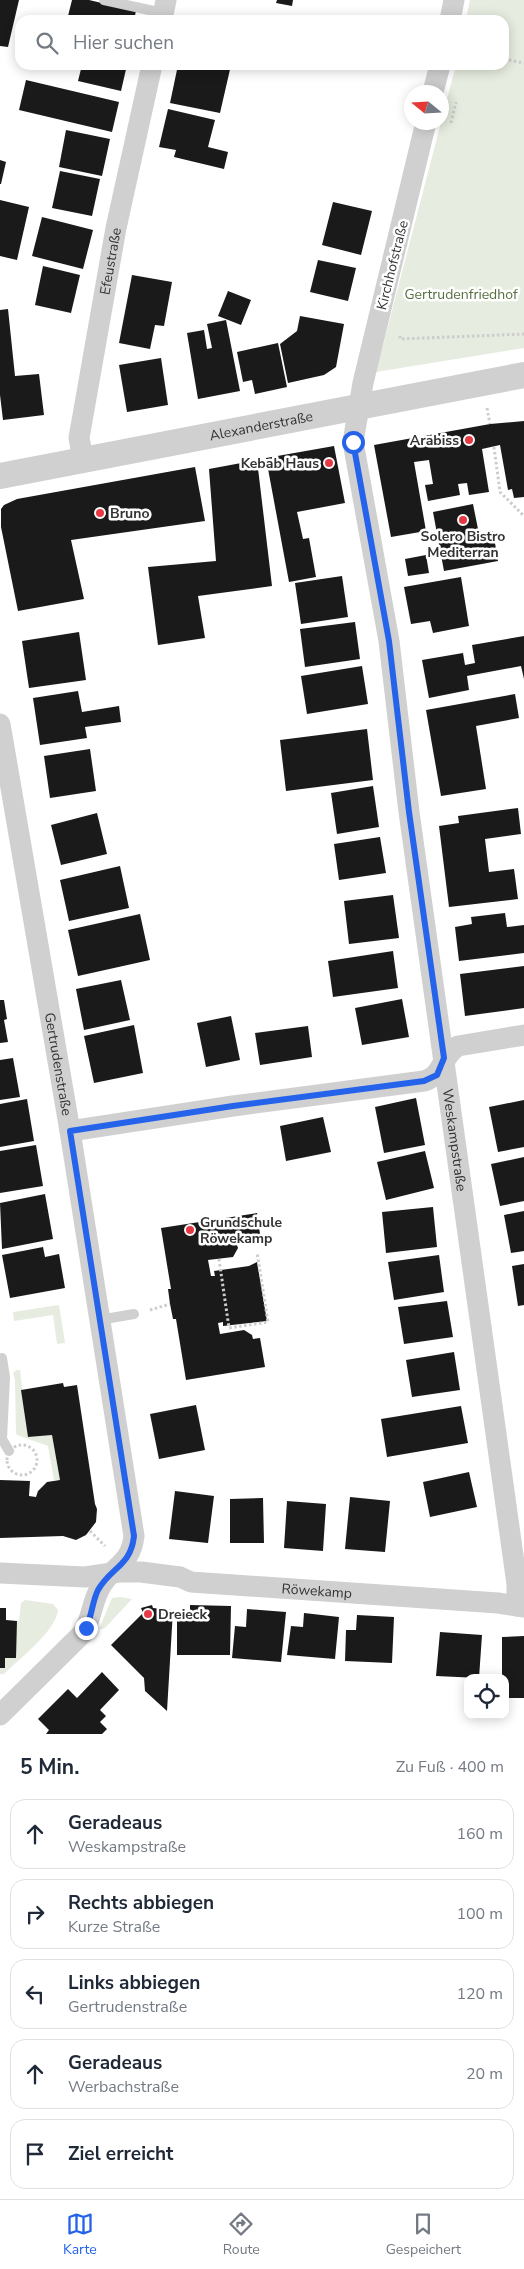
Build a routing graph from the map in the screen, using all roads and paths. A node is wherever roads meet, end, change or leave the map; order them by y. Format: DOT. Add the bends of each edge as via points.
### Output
graph roads {
  1 [pos="104,0"];
  2 [pos="454,0"];
  3 [pos="164,11"];
  4 [pos="451,15"];
  5 [pos="509,60"];
  6 [pos="524,63"];
  7 [pos="151,70"];
  8 [pos="439,70"];
  9 [pos="435,85"];
  10 [pos="458,93"];
  11 [pos="424,130"];
  12 [pos="449,131"];
  13 [pos="402,330"];
  14 [pos="524,334"];
  15 [pos="524,375"];
  16 [pos="358,408"];
  17 [pos="494,447"];
  18 [pos="83,459"];
  19 [pos="0,476"];
  20 [pos="524,516"];
  21 [pos="0,724"];
  22 [pos="524,1035"];
  23 [pos="444,1058"];
  24 [pos="70,1131"];
  25 [pos="258,1252"];
  26 [pos="218,1259"];
  27 [pos="134,1314"];
  28 [pos="99,1320"];
  29 [pos="2,1358"];
  30 [pos="9,1451"];
  31 [pos="90,1531"];
  32 [pos="104,1546"];
  33 [pos="0,1573"];
  34 [pos="111,1574"];
  35 [pos="521,1606"];
  36 [pos="0,1715"];
  1 -- 3 [label="lane"];
  2 -- 4 [label="street"];
  5 -- 6 [label="path"];
  7 -- 18 [label="street, Efeustraße" via="116,228 80,438"];
  8 -- 9 [label="street"];
  10 -- 12 [label="path"];
  11 -- 16 [label="street, Kirchhofstraße"];
  13 -- 14 [label="path" via="400,339"];
  15 -- 16 [label="street, Alexanderstraße"];
  16 -- 18 [label="street, Alexanderstraße"];
  16 -- 23 [label="street, Weskampstraße" via="353,442 389,641 409,812"];
  17 -- 20 [label="path" via="500,492"];
  18 -- 19 [label="street, Alexanderstraße"];
  21 -- 24 [label="street, Gertrudenstraße"];
  22 -- 23 [label="street" via="458,1046 448,1051"];
  23 -- 24 [label="street" via="437,1075 424,1081"];
  23 -- 35 [label="street, Weskampstraße"];
  24 -- 28 [label="street, Gertrudenstraße"];
  25 -- 26 [label="path" via="268,1322 229,1328"];
  27 -- 28 [label="lane"];
  28 -- 34 [label="street, Gertrudenstraße" via="134,1536 128,1558"];
  29 -- 30 [label="lane" via="2,1439"];
  31 -- 32 [label="path"];
  33 -- 34 [label="street, Röwekamp" via="85,1578"];
  34 -- 35 [label="street, Röwekamp" via="141,1572 180,1577 191,1582"];
  34 -- 36 [label="street, Gertrudenstraße" via="97,1593 92,1616 83,1633"];
}
